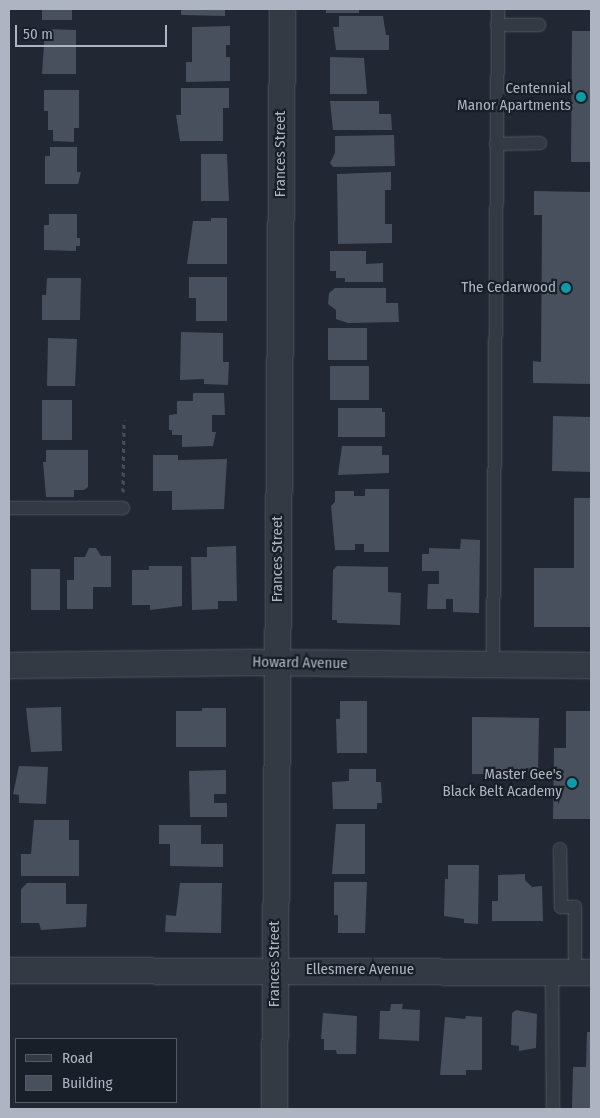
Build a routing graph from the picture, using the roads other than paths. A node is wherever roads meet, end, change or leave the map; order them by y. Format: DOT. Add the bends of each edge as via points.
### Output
graph roads {
  1 [pos="282,9"];
  2 [pos="498,9"];
  3 [pos="497,25"];
  4 [pos="539,25"];
  5 [pos="540,143"];
  6 [pos="496,144"];
  7 [pos="9,508"];
  8 [pos="123,508"];
  9 [pos="277,663"];
  10 [pos="493,664"];
  11 [pos="9,665"];
  12 [pos="591,665"];
  13 [pos="560,849"];
  14 [pos="275,969"];
  15 [pos="9,970"];
  16 [pos="573,972"];
  17 [pos="274,1109"];
  18 [pos="553,1109"];
  1 -- 9 [label="street, Frances Street"];
  2 -- 3 [label="lane"];
  3 -- 4 [label="lane"];
  3 -- 6 [label="lane"];
  5 -- 6 [label="lane"];
  6 -- 10 [label="lane"];
  7 -- 8 [label="lane"];
  9 -- 10 [label="street, Howard Avenue"];
  9 -- 11 [label="street, Howard Avenue"];
  9 -- 14 [label="street, Frances Street"];
  10 -- 12 [label="street, Howard Avenue"];
  13 -- 16 [label="lane" via="561,906 575,906"];
  14 -- 15 [label="street, Ellesmere Avenue"];
  14 -- 16 [label="street, Ellesmere Avenue"];
  14 -- 17 [label="street, Frances Street"];
  16 -- 18 [label="lane"];
}
